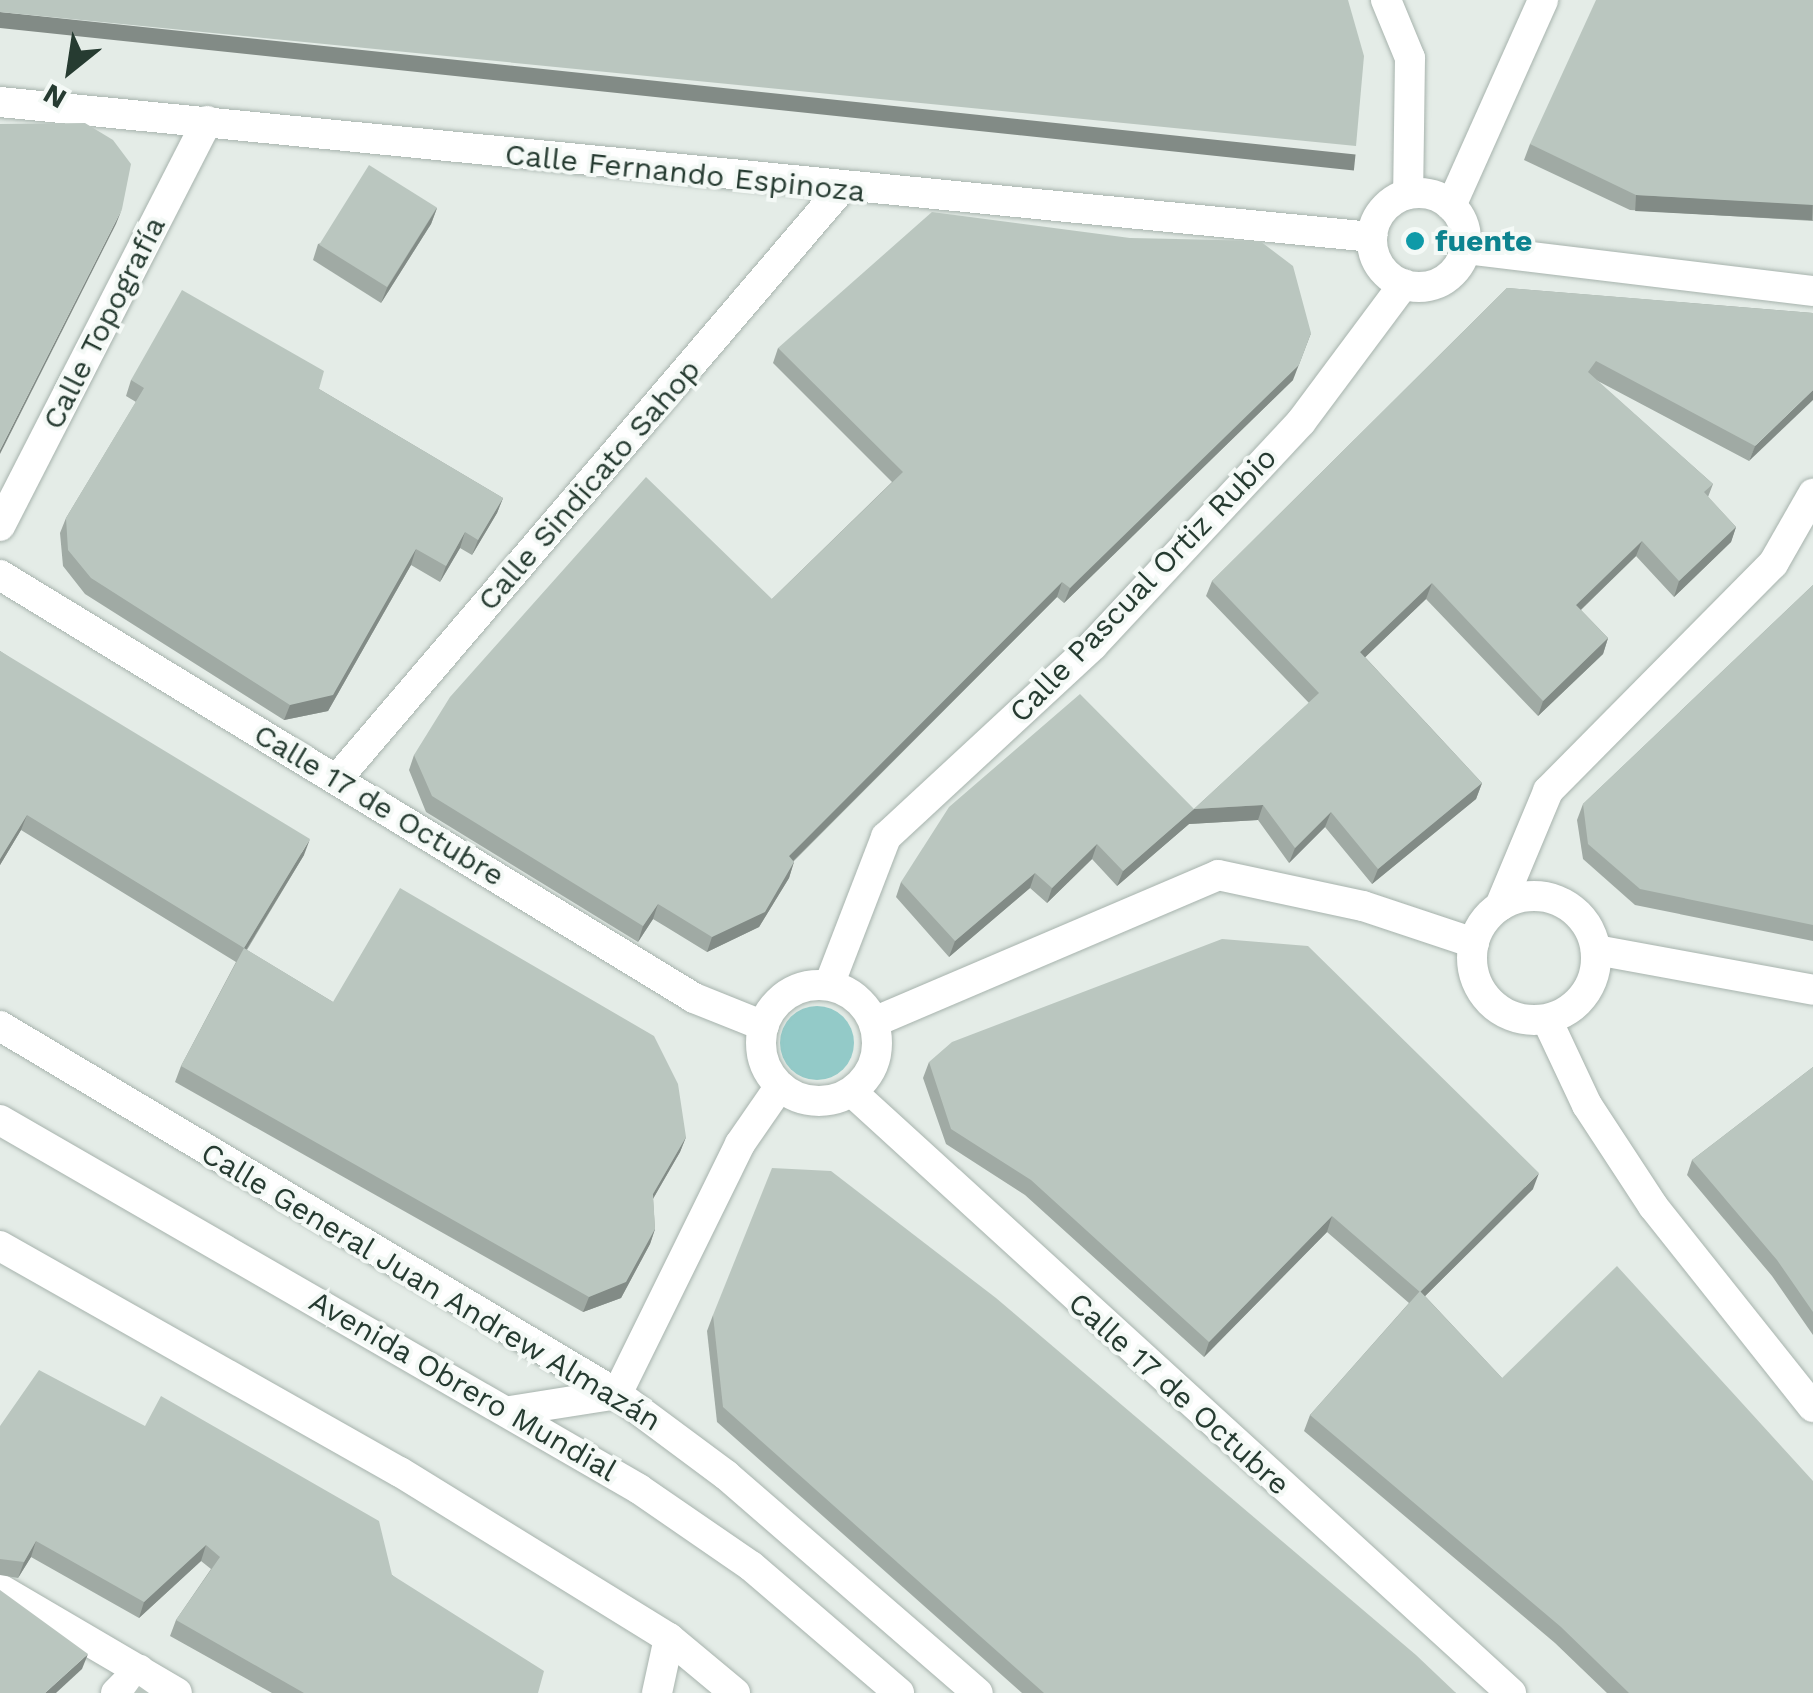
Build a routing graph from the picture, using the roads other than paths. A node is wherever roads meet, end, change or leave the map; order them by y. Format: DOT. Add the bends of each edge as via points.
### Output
graph roads {
  1 [pos="1386,0"];
  2 [pos="1543,0"];
  3 [pos="0,102"];
  4 [pos="207,121"];
  5 [pos="840,190"];
  6 [pos="1408,194"];
  7 [pos="1451,206"];
  8 [pos="1372,237"];
  9 [pos="1465,248"];
  10 [pos="1404,284"];
  11 [pos="1813,291"];
  12 [pos="1813,494"];
  13 [pos="0,526"];
  14 [pos="0,574"];
  15 [pos="337,779"];
  16 [pos="1500,906"];
  17 [pos="1474,943"];
  18 [pos="1596,950"];
  19 [pos="829,985"];
  20 [pos="1813,990"];
  21 [pos="1547,1020"];
  22 [pos="874,1022"];
  23 [pos="0,1026"];
  24 [pos="764,1026"];
  25 [pos="780,1086"];
  26 [pos="852,1092"];
  27 [pos="0,1120"];
  28 [pos="0,1246"];
  29 [pos="616,1394"];
  30 [pos="1813,1407"];
  31 [pos="510,1410"];
  32 [pos="0,1589"];
  33 [pos="669,1638"];
  34 [pos="139,1670"];
  35 [pos="116,1693"];
  36 [pos="178,1693"];
  37 [pos="657,1693"];
  38 [pos="735,1693"];
  39 [pos="899,1693"];
  40 [pos="978,1693"];
  41 [pos="1510,1693"];
  1 -- 6 [label="street" via="1410,58"];
  2 -- 7 [label="street"];
  3 -- 4 [label="street, Calle Fernando Espinoza"];
  4 -- 5 [label="street, Calle Fernando Espinoza"];
  4 -- 13 [label="street, Calle Topografía"];
  5 -- 8 [label="street, Calle Fernando Espinoza"];
  5 -- 15 [label="street, Calle Sindicato Sahop"];
  6 -- 7 [label="street"];
  6 -- 8 [label="street" via="1383,210"];
  7 -- 9 [label="street"];
  8 -- 10 [label="street" via="1380,266"];
  9 -- 10 [label="street" via="1436,284"];
  9 -- 11 [label="street"];
  10 -- 19 [label="street, Calle Pascual Ortiz Rubio" via="1301,422 1093,645 886,837"];
  12 -- 16 [label="street" via="1773,564 1548,791"];
  14 -- 15 [label="street, Calle 17 de Octubre"];
  15 -- 24 [label="street, Calle 17 de Octubre" via="694,998"];
  16 -- 17 [label="street"];
  16 -- 18 [label="street" via="1560,902"];
  17 -- 21 [label="street" via="1489,1001 1506,1014"];
  17 -- 22 [label="street" via="1362,906 1218,875"];
  18 -- 20 [label="street"];
  18 -- 21 [label="street" via="1590,987"];
  19 -- 22 [label="street"];
  19 -- 24 [label="street" via="791,992"];
  21 -- 30 [label="street" via="1653,1206"];
  22 -- 26 [label="street" via="875,1062"];
  23 -- 29 [label="street, Calle General Juan Andrew Almazán"];
  24 -- 25 [label="street" via="762,1055"];
  25 -- 26 [label="street" via="814,1102"];
  25 -- 29 [label="street" via="740,1144"];
  26 -- 41 [label="street, Calle 17 de Octubre"];
  27 -- 31 [label="street, Avenida Obrero Mundial"];
  28 -- 33 [label="street"];
  29 -- 31 [label="street"];
  29 -- 40 [label="street, Calle General Juan Andrew Almazán" via="741,1486"];
  31 -- 39 [label="street, Avenida Obrero Mundial" via="751,1566"];
  32 -- 34 [label="street"];
  33 -- 37 [label="street"];
  33 -- 38 [label="street"];
  34 -- 35 [label="street"];
  34 -- 36 [label="street"];
}
